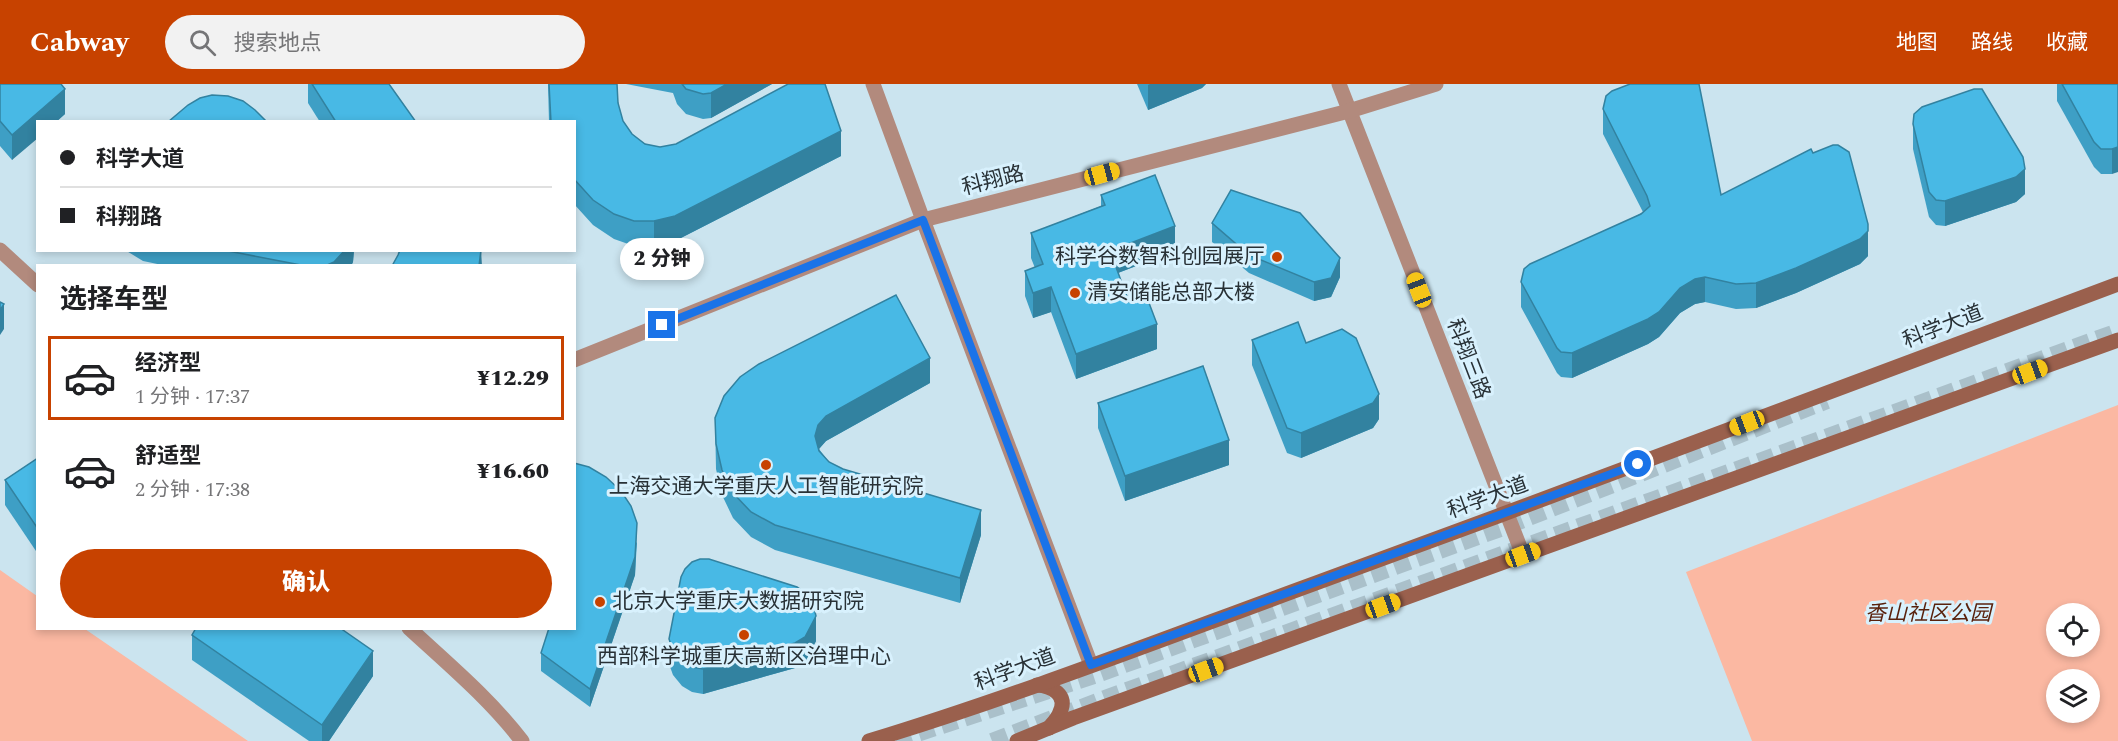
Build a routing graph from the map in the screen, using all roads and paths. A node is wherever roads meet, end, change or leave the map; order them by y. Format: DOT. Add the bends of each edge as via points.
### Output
graph roads {
  1 [pos="873,84"];
  2 [pos="1339,84"];
  3 [pos="1436,84"];
  4 [pos="1349,111"];
  5 [pos="923,220"];
  6 [pos="0,250"];
  7 [pos="36,283"];
  8 [pos="2118,284"];
  9 [pos="2118,340"];
  10 [pos="576,359"];
  11 [pos="1506,513"];
  12 [pos="1523,555"];
  13 [pos="411,630"];
  14 [pos="1091,665"];
  15 [pos="1037,684"];
  16 [pos="1049,728"];
  17 [pos="522,741"];
  18 [pos="869,741"];
  19 [pos="1017,741"];
  1 -- 5 [label="street"];
  2 -- 4 [label="street, 科翔三路"];
  3 -- 4 [label="street, 科翔路"];
  4 -- 5 [label="street, 科翔路"];
  4 -- 11 [label="street, 科翔三路"];
  5 -- 10 [label="street, 科翔路"];
  5 -- 14 [label="street"];
  6 -- 7 [label="street"];
  8 -- 11 [label="main road, 科学大道"];
  9 -- 12 [label="main road"];
  11 -- 12 [label="street, 科翔三路"];
  11 -- 14 [label="main road, 科学大道"];
  12 -- 16 [label="main road"];
  13 -- 17 [label="street" via="476,690"];
  14 -- 15 [label="main road, 科学大道"];
  15 -- 16 [label="main road" via="1052,687 1062,705"];
  15 -- 18 [label="main road, 科学大道"];
  16 -- 19 [label="main road"];
}
